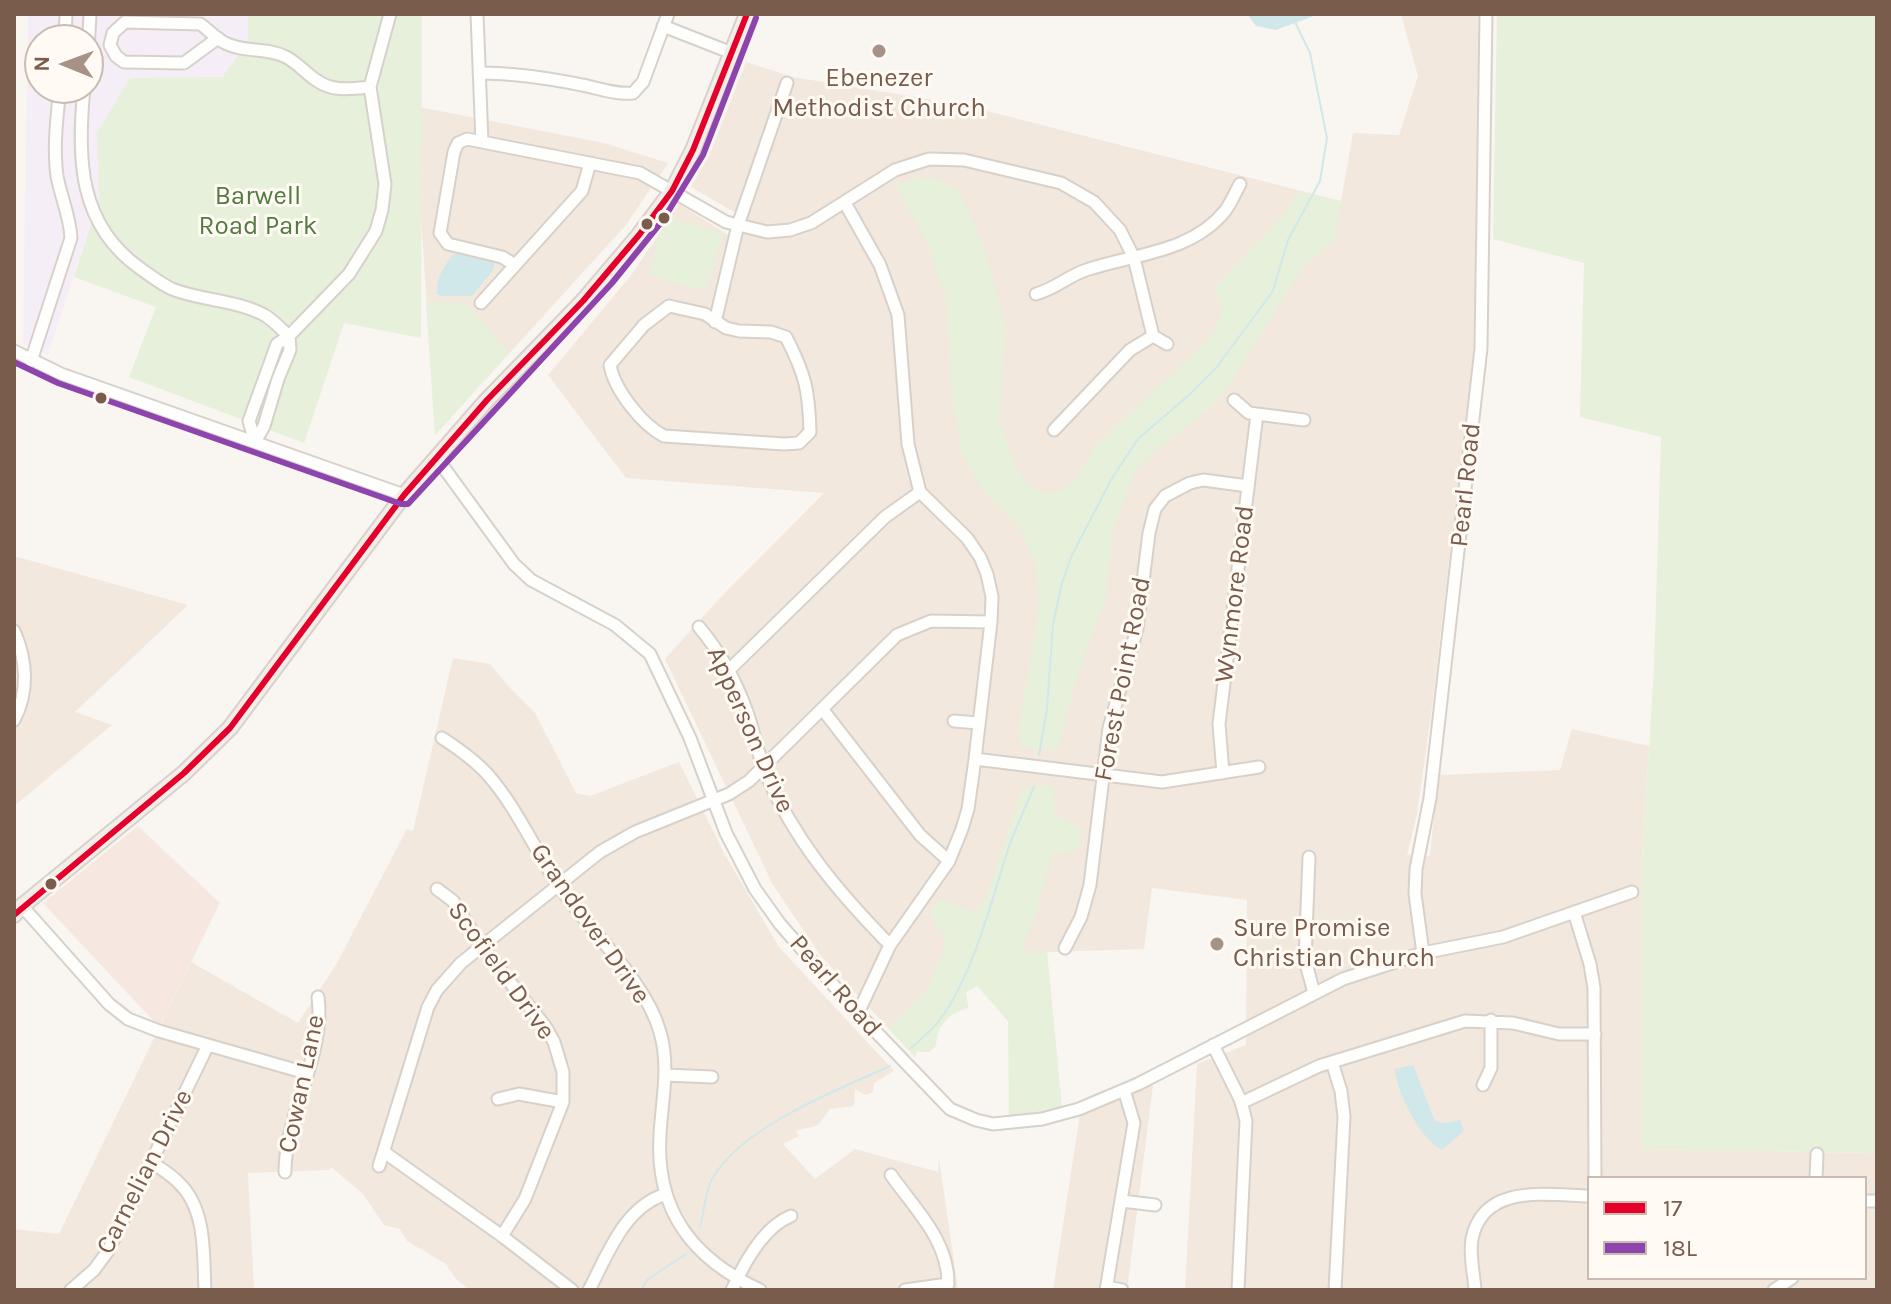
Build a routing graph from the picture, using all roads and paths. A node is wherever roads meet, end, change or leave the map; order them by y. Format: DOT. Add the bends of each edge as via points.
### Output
graph roads {
  1 [pos="390,14"];
  2 [pos="477,14"];
  3 [pos="747,14"];
  4 [pos="1486,14"];
  5 [pos="665,20"];
  6 [pos="218,38"];
  7 [pos="732,53"];
  8 [pos="479,73"];
  9 [pos="787,83"];
  10 [pos="370,87"];
  11 [pos="59,104"];
  12 [pos="83,104"];
  13 [pos="482,142"];
  14 [pos="590,163"];
  15 [pos="1240,184"];
  16 [pos="86,191"];
  17 [pos="672,191"];
  18 [pos="63,198"];
  19 [pos="845,203"];
  20 [pos="738,225"];
  21 [pos="1134,258"];
  22 [pos="515,265"];
  23 [pos="1036,294"];
  24 [pos="481,303"];
  25 [pos="715,322"];
  26 [pos="289,336"];
  27 [pos="1153,336"];
  28 [pos="1167,344"];
  29 [pos="14,351"];
  30 [pos="31,361"];
  31 [pos="1234,400"];
  32 [pos="1257,414"];
  33 [pos="1304,420"];
  34 [pos="1054,430"];
  35 [pos="255,442"];
  36 [pos="436,457"];
  37 [pos="1248,486"];
  38 [pos="920,492"];
  39 [pos="404,495"];
  40 [pos="991,622"];
  41 [pos="699,627"];
  42 [pos="14,631"];
  43 [pos="729,670"];
  44 [pos="823,710"];
  45 [pos="14,720"];
  46 [pos="954,721"];
  47 [pos="978,723"];
  48 [pos="442,738"];
  49 [pos="975,759"];
  50 [pos="1259,767"];
  51 [pos="764,768"];
  52 [pos="1223,773"];
  53 [pos="1102,776"];
  54 [pos="712,801"];
  55 [pos="1309,857"];
  56 [pos="949,861"];
  57 [pos="558,885"];
  58 [pos="437,889"];
  59 [pos="1632,892"];
  60 [pos="16,911"];
  61 [pos="1574,912"];
  62 [pos="890,945"];
  63 [pos="482,947"];
  64 [pos="1065,948"];
  65 [pos="1423,953"];
  66 [pos="1314,993"];
  67 [pos="318,997"];
  68 [pos="858,1013"];
  69 [pos="1491,1020"];
  70 [pos="1595,1034"];
  71 [pos="208,1045"];
  72 [pos="1213,1045"];
  73 [pos="1332,1062"];
  74 [pos="306,1073"];
  75 [pos="665,1075"];
  76 [pos="712,1077"];
  77 [pos="1483,1085"];
  78 [pos="1124,1090"];
  79 [pos="498,1099"];
  80 [pos="563,1102"];
  81 [pos="1241,1103"];
  82 [pos="384,1152"];
  83 [pos="1817,1154"];
  84 [pos="152,1162"];
  85 [pos="379,1166"];
  86 [pos="285,1172"];
  87 [pos="891,1175"];
  88 [pos="1595,1176"];
  89 [pos="1816,1176"];
  90 [pos="666,1194"];
  91 [pos="1587,1196"];
  92 [pos="1122,1201"];
  93 [pos="1155,1205"];
  94 [pos="791,1216"];
  95 [pos="502,1236"];
  96 [pos="734,1284"];
  97 [pos="1107,1289"];
  98 [pos="71,1290"];
  99 [pos="205,1290"];
  100 [pos="572,1290"];
  101 [pos="589,1290"];
  102 [pos="760,1290"];
  103 [pos="905,1290"];
  104 [pos="1122,1290"];
  105 [pos="1238,1290"];
  106 [pos="1335,1290"];
  107 [pos="1475,1290"];
  1 -- 10 [label="street"];
  2 -- 8 [label="street"];
  3 -- 7 [label="main road"];
  4 -- 65 [label="street, Pearl Road" via="1481,348 1430,798 1416,869"];
  5 -- 7 [label="street"];
  5 -- 8 [label="street" via="643,82 633,93"];
  6 -- 6 [label="street" via="200,24 125,22 113,33 110,45 124,62 184,63"];
  6 -- 10 [label="street" via="288,58 329,87"];
  7 -- 17 [label="main road"];
  8 -- 13 [label="street"];
  9 -- 20 [label="street"];
  10 -- 26 [label="street" via="385,184 376,231 349,274"];
  11 -- 18 [label="street" via="57,177"];
  12 -- 16 [label="street" via="80,151"];
  13 -- 14 [label="street"];
  13 -- 22 [label="street" via="458,143 440,233 448,244"];
  14 -- 17 [label="street" via="640,173"];
  14 -- 22 [label="street" via="582,191"];
  15 -- 21 [label="street" via="1226,210 1202,233"];
  16 -- 18 [label="street"];
  16 -- 26 [label="street" via="100,225 132,262 169,288 265,316"];
  17 -- 20 [label="street"];
  17 -- 36 [label="main road" via="583,301"];
  18 -- 30 [label="street" via="71,238"];
  19 -- 20 [label="street" via="790,230 767,232"];
  19 -- 21 [label="street" via="912,163 964,160 1076,190 1107,213"];
  19 -- 38 [label="street" via="880,265 898,315 908,444"];
  20 -- 25 [label="street"];
  21 -- 23 [label="street" via="1084,271"];
  21 -- 27 [label="street"];
  22 -- 24 [label="street"];
  25 -- 25 [label="street" via="705,314 669,306 644,325 610,365 613,381 651,430 664,436 799,443 810,432 809,395 786,337"];
  26 -- 35 [label="street" via="290,350"];
  27 -- 28 [label="street"];
  27 -- 34 [label="street" via="1130,350"];
  29 -- 30 [label="street"];
  30 -- 35 [label="street"];
  31 -- 32 [label="street"];
  32 -- 33 [label="street"];
  32 -- 37 [label="street, Wynmore Road"];
  35 -- 39 [label="street"];
  36 -- 39 [label="main road"];
  36 -- 54 [label="street, Pearl Road" via="531,580 615,625 650,654 690,738"];
  37 -- 52 [label="street, Wynmore Road" via="1219,724"];
  37 -- 53 [label="street, Forest Point Road" via="1190,483 1165,496 1155,509 1137,629 1109,728"];
  38 -- 40 [label="street" via="980,557 992,597"];
  38 -- 43 [label="street" via="885,517"];
  39 -- 60 [label="main road" via="230,728 184,773"];
  40 -- 44 [label="street" via="931,621 897,635"];
  40 -- 47 [label="street"];
  41 -- 43 [label="street, Apperson Drive"];
  42 -- 45 [label="street" via="24,678 22,704"];
  43 -- 51 [label="street, Apperson Drive"];
  44 -- 51 [label="street"];
  44 -- 56 [label="street" via="920,835"];
  46 -- 47 [label="street"];
  47 -- 49 [label="street"];
  48 -- 57 [label="street, Grandover Drive" via="499,788"];
  49 -- 53 [label="street"];
  49 -- 56 [label="street" via="968,809"];
  50 -- 52 [label="street"];
  51 -- 54 [label="street"];
  51 -- 62 [label="street, Apperson Drive" via="812,856"];
  52 -- 53 [label="street" via="1162,782"];
  53 -- 64 [label="street, Forest Point Road" via="1090,885"];
  54 -- 57 [label="street" via="615,842"];
  54 -- 68 [label="street, Pearl Road" via="755,889"];
  55 -- 66 [label="street" via="1305,960"];
  56 -- 62 [label="street"];
  57 -- 63 [label="street"];
  57 -- 75 [label="street, Grandover Drive" via="652,1010"];
  58 -- 63 [label="street, Scofield Drive" via="453,901"];
  59 -- 61 [label="street, Pearl Road"];
  60 -- 71 [label="street" via="128,1019"];
  61 -- 65 [label="street, Pearl Road" via="1503,937"];
  61 -- 70 [label="street" via="1590,964"];
  62 -- 68 [label="street"];
  63 -- 80 [label="street, Scofield Drive" via="554,1042 563,1072"];
  63 -- 82 [label="street" via="447,977 428,1007"];
  65 -- 66 [label="street, Pearl Road"];
  66 -- 72 [label="street, Pearl Road"];
  67 -- 74 [label="street, Cowan Lane" via="320,1013"];
  68 -- 78 [label="street, Pearl Road" via="950,1109 976,1120 993,1124 1042,1119"];
  69 -- 70 [label="street" via="1559,1034"];
  69 -- 73 [label="street" via="1465,1021"];
  69 -- 77 [label="street" via="1491,1068"];
  70 -- 88 [label="street"];
  71 -- 74 [label="street"];
  71 -- 84 [label="street, Carnelian Drive"];
  72 -- 78 [label="street, Pearl Road"];
  72 -- 81 [label="street"];
  73 -- 81 [label="street"];
  73 -- 106 [label="street" via="1344,1117"];
  74 -- 86 [label="street, Cowan Lane" via="288,1131"];
  75 -- 76 [label="street"];
  75 -- 90 [label="street, Grandover Drive" via="660,1137"];
  78 -- 92 [label="street" via="1134,1123"];
  79 -- 80 [label="street" via="519,1094"];
  80 -- 95 [label="street, Scofield Drive" via="525,1199"];
  81 -- 105 [label="street" via="1246,1140"];
  82 -- 85 [label="street"];
  82 -- 95 [label="street"];
  83 -- 89 [label="street"];
  84 -- 98 [label="street, Carnelian Drive" via="108,1251"];
  84 -- 99 [label="street" via="178,1181 196,1211"];
  87 -- 103 [label="street" via="946,1259 948,1284"];
  90 -- 96 [label="street, Grandover Drive" via="684,1233"];
  90 -- 101 [label="street" via="634,1213"];
  91 -- 107 [label="street" via="1510,1196 1494,1203 1471,1240"];
  92 -- 93 [label="street"];
  92 -- 97 [label="street"];
  94 -- 96 [label="street" via="778,1221"];
  95 -- 100 [label="street"];
  96 -- 102 [label="street, Grandover Drive"];
  97 -- 104 [label="street"];
}
